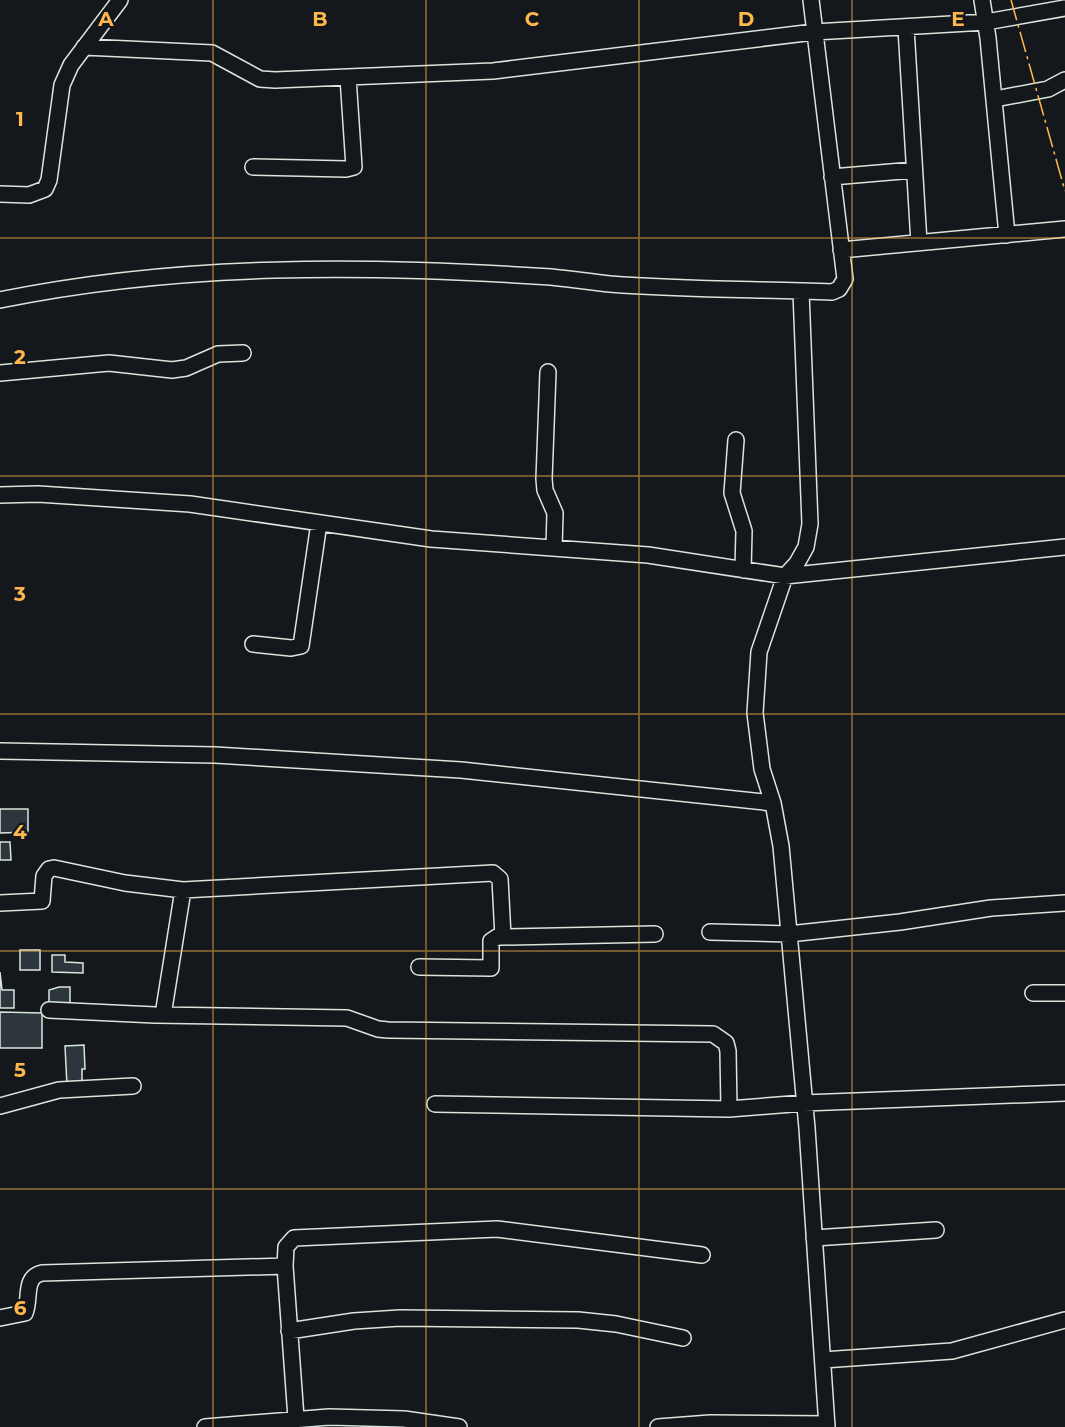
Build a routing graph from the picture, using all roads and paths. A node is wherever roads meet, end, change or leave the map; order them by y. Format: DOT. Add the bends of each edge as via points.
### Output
graph roads {
  1 [pos="120,0"];
  2 [pos="811,0"];
  3 [pos="982,0"];
  4 [pos="1065,8"];
  5 [pos="986,22"];
  6 [pos="906,28"];
  7 [pos="814,32"];
  8 [pos="84,47"];
  9 [pos="348,77"];
  10 [pos="1065,80"];
  11 [pos="995,99"];
  12 [pos="253,167"];
  13 [pos="914,170"];
  14 [pos="832,177"];
  15 [pos="0,194"];
  16 [pos="1065,229"];
  17 [pos="1007,235"];
  18 [pos="919,243"];
  19 [pos="841,250"];
  20 [pos="801,291"];
  21 [pos="0,300"];
  22 [pos="243,353"];
  23 [pos="548,372"];
  24 [pos="0,374"];
  25 [pos="736,440"];
  26 [pos="0,495"];
  27 [pos="320,523"];
  28 [pos="1065,547"];
  29 [pos="554,548"];
  30 [pos="743,570"];
  31 [pos="785,576"];
  32 [pos="253,644"];
  33 [pos="0,751"];
  34 [pos="773,803"];
  35 [pos="183,890"];
  36 [pos="0,903"];
  37 [pos="1065,903"];
  38 [pos="710,932"];
  39 [pos="655,934"];
  40 [pos="789,934"];
  41 [pos="503,937"];
  42 [pos="420,967"];
  43 [pos="1033,993"];
  44 [pos="1065,993"];
  45 [pos="49,1010"];
  46 [pos="163,1015"];
  47 [pos="133,1086"];
  48 [pos="1065,1093"];
  49 [pos="804,1103"];
  50 [pos="435,1104"];
  51 [pos="0,1106"];
  52 [pos="729,1109"];
  53 [pos="936,1230"];
  54 [pos="814,1238"];
  55 [pos="702,1255"];
  56 [pos="285,1266"];
  57 [pos="0,1318"];
  58 [pos="1065,1320"];
  59 [pos="290,1331"];
  60 [pos="683,1338"];
  61 [pos="823,1360"];
  62 [pos="296,1418"];
  63 [pos="827,1426"];
  64 [pos="205,1427"];
  65 [pos="459,1427"];
  66 [pos="658,1427"];
  1 -- 8 [label="street"];
  2 -- 7 [label="street"];
  3 -- 5 [label="street"];
  4 -- 5 [label="street"];
  5 -- 6 [label="street"];
  5 -- 11 [label="street"];
  6 -- 7 [label="street"];
  6 -- 13 [label="street"];
  7 -- 9 [label="street" via="493,71"];
  7 -- 14 [label="street"];
  8 -- 9 [label="street" via="212,53 260,79"];
  8 -- 15 [label="street" via="62,85 45,189 29,195"];
  9 -- 12 [label="street" via="354,167"];
  10 -- 11 [label="street" via="1048,89"];
  11 -- 17 [label="street"];
  13 -- 14 [label="street"];
  13 -- 18 [label="street"];
  14 -- 19 [label="street"];
  16 -- 17 [label="street"];
  17 -- 18 [label="street"];
  18 -- 19 [label="street"];
  19 -- 20 [label="street" via="845,279 839,289"];
  20 -- 21 [label="street" via="346,270 211,271 66,286"];
  20 -- 31 [label="street" via="810,524 806,547"];
  22 -- 24 [label="street" via="218,354 172,370 100,363"];
  23 -- 29 [label="street" via="544,479 555,513"];
  25 -- 30 [label="street" via="732,493 744,531"];
  26 -- 27 [label="street" via="190,504"];
  27 -- 29 [label="street" via="432,539"];
  27 -- 32 [label="street" via="302,646"];
  28 -- 31 [label="street"];
  29 -- 30 [label="street" via="648,555"];
  30 -- 31 [label="street"];
  31 -- 34 [label="street" via="759,652 755,712 762,769"];
  33 -- 34 [label="street" via="215,755 461,770"];
  34 -- 40 [label="street"];
  35 -- 36 [label="street" via="54,868 44,876 42,901"];
  35 -- 41 [label="street" via="493,873 500,879"];
  35 -- 46 [label="street"];
  37 -- 40 [label="street" via="991,908"];
  38 -- 40 [label="street"];
  39 -- 41 [label="street"];
  40 -- 49 [label="street"];
  41 -- 42 [label="street" via="491,941 491,968"];
  43 -- 44 [label="street"];
  45 -- 46 [label="street"];
  46 -- 52 [label="street" via="347,1018 388,1030 712,1034 726,1043 728,1051"];
  47 -- 51 [label="street" via="59,1090"];
  48 -- 49 [label="street"];
  49 -- 52 [label="street"];
  49 -- 54 [label="street"];
  50 -- 52 [label="street"];
  53 -- 54 [label="street"];
  54 -- 61 [label="street"];
  55 -- 56 [label="street" via="538,1232 446,1229 294,1238 286,1247"];
  56 -- 57 [label="street" via="36,1274 30,1282 25,1313"];
  56 -- 59 [label="street"];
  58 -- 61 [label="street" via="952,1351"];
  59 -- 60 [label="street" via="400,1318 578,1320"];
  59 -- 62 [label="street"];
  61 -- 63 [label="street"];
  62 -- 64 [label="street"];
  62 -- 65 [label="street" via="373,1417"];
  63 -- 66 [label="street" via="710,1423"];
}
